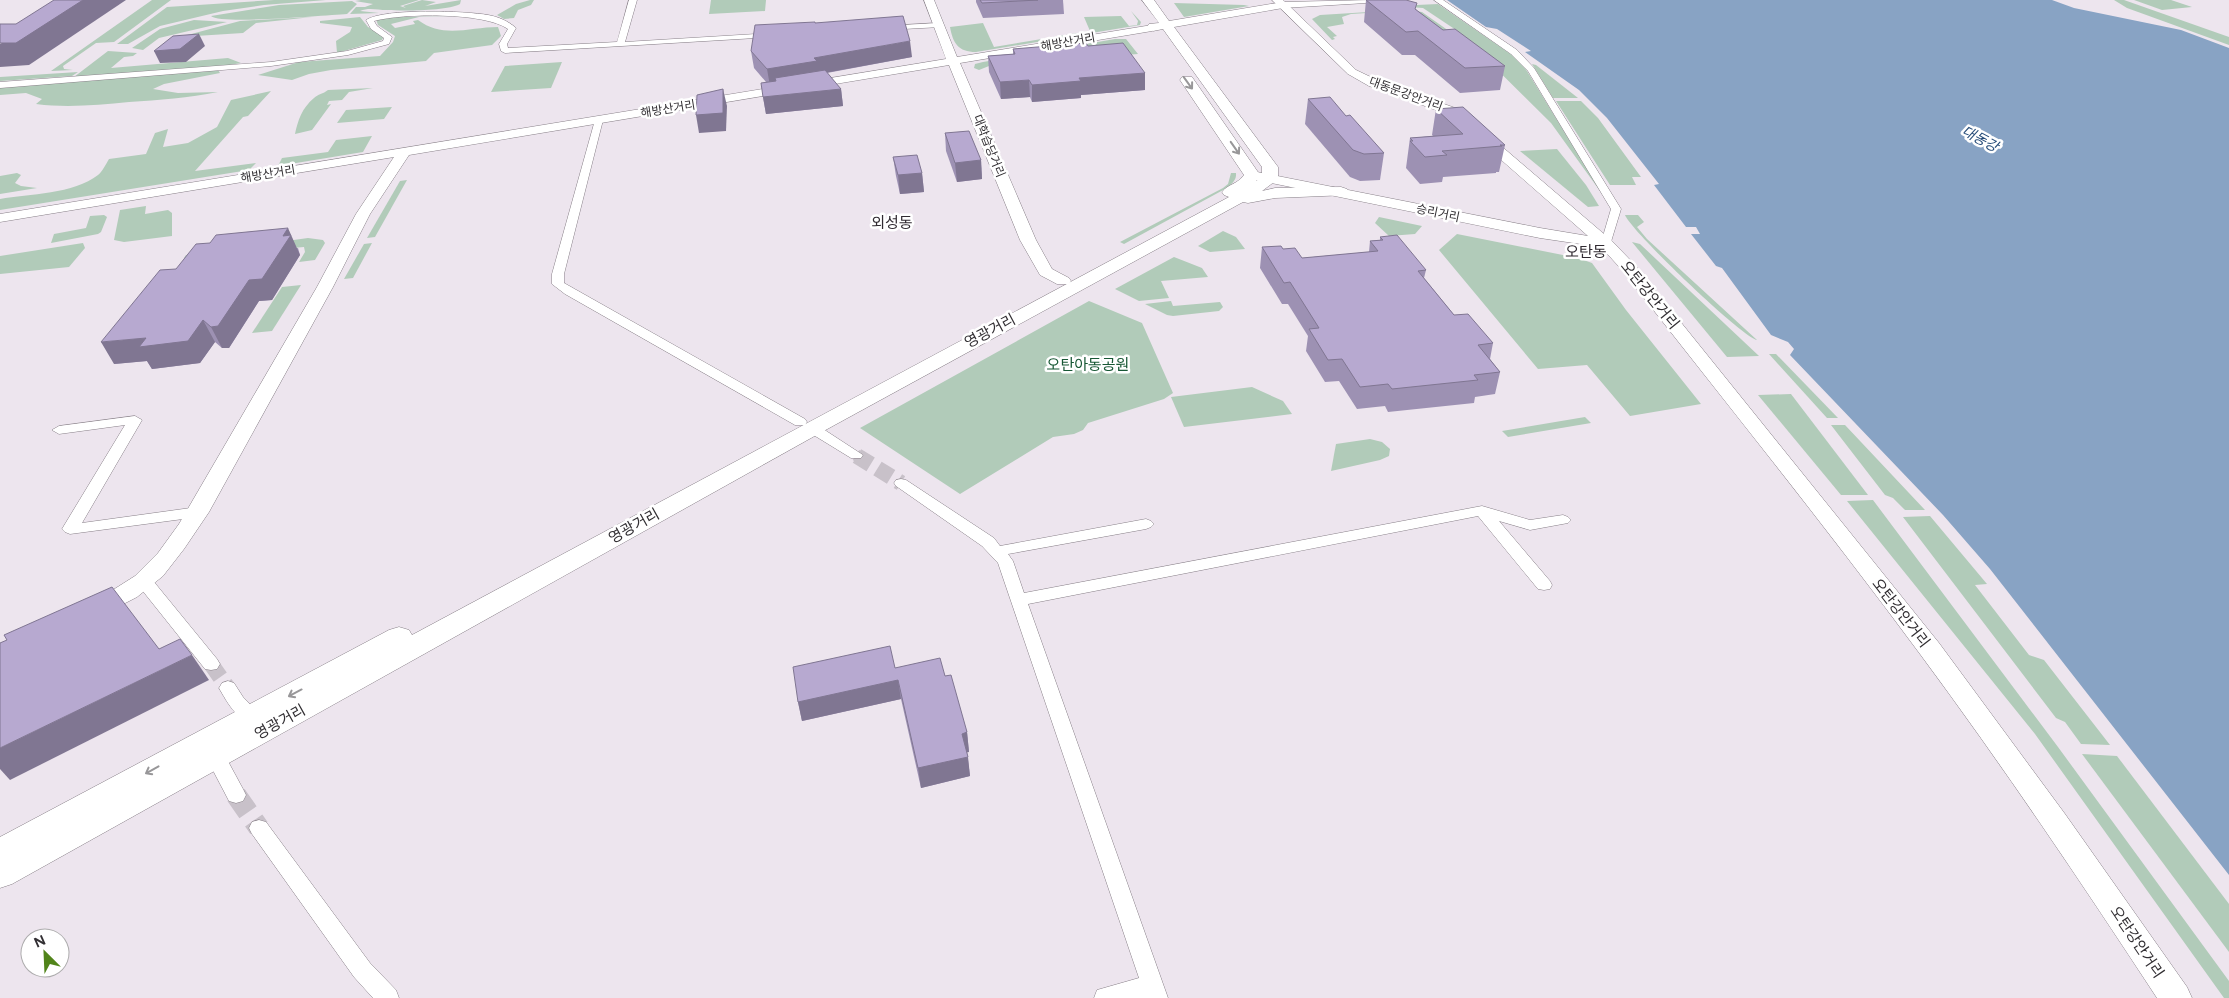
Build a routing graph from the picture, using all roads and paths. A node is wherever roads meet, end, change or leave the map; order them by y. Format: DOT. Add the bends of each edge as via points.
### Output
graph roads {
  1 [pos="633,0"];
  2 [pos="929,0"];
  3 [pos="1148,0"];
  4 [pos="1366,0"];
  5 [pos="1438,0"];
  6 [pos="1280,2"];
  7 [pos="1154,23"];
  8 [pos="938,25"];
  9 [pos="877,28"];
  10 [pos="783,34"];
  11 [pos="944,42"];
  12 [pos="1162,42"];
  13 [pos="620,44"];
  14 [pos="1003,53"];
  15 [pos="954,62"];
  16 [pos="1181,73"];
  17 [pos="0,85"];
  18 [pos="599,120"];
  19 [pos="404,152"];
  20 [pos="1252,175"];
  21 [pos="1270,179"];
  22 [pos="1341,192"];
  23 [pos="1218,210"];
  24 [pos="0,218"];
  25 [pos="1606,243"];
  26 [pos="1063,282"];
  27 [pos="806,425"];
  28 [pos="59,430"];
  29 [pos="856,455"];
  30 [pos="900,483"];
  31 [pos="1482,511"];
  32 [pos="198,512"];
  33 [pos="1563,520"];
  34 [pos="1146,524"];
  35 [pos="998,551"];
  36 [pos="144,581"];
  37 [pos="1544,585"];
  38 [pos="1019,600"];
  39 [pos="76,614"];
  40 [pos="210,664"];
  41 [pos="228,688"];
  42 [pos="252,716"];
  43 [pos="216,757"];
  44 [pos="236,795"];
  45 [pos="259,828"];
  46 [pos="0,853"];
  47 [pos="0,874"];
  48 [pos="1155,992"];
  49 [pos="388,998"];
  50 [pos="1105,998"];
  51 [pos="2176,998"];
  1 -- 13 [label="street"];
  2 -- 8 [label="main road, 대학습당거리"];
  3 -- 7 [label="main road"];
  4 -- 6 [label="main road, 해방산거리"];
  5 -- 25 [label="street" via="1514,52 1531,70 1616,209"];
  6 -- 7 [label="main road, 해방산거리"];
  6 -- 25 [label="main road, 대동문강안거리" via="1358,76 1454,112"];
  7 -- 12 [label="main road"];
  7 -- 14 [label="main road, 해방산거리"];
  7 -- 21 [label="main road" via="1270,167"];
  8 -- 9 [label="street"];
  8 -- 11 [label="main road, 대학습당거리"];
  10 -- 13 [label="street"];
  11 -- 14 [label="main road" via="961,52"];
  11 -- 15 [label="main road, 대학습당거리"];
  13 -- 17 [label="street" via="505,51 503,44 512,28 491,17 381,17 370,20 388,37 386,42 348,53 237,67"];
  14 -- 15 [label="main road, 해방산거리"];
  15 -- 18 [label="main road, 해방산거리"];
  15 -- 26 [label="main road, 대학습당거리" via="1028,240 1046,272"];
  16 -- 20 [label="main road, one-way"];
  18 -- 19 [label="main road, 해방산거리"];
  18 -- 27 [label="street" via="558,284"];
  19 -- 24 [label="main road, 해방산거리"];
  19 -- 32 [label="main road" via="363,214"];
  20 -- 21 [label="main road, 승리거리"];
  20 -- 26 [label="main road, 영광거리" via="1246,184"];
  21 -- 22 [label="main road, 승리거리"];
  21 -- 23 [label="main road, 영광거리"];
  22 -- 23 [label="main road" via="1275,193 1242,200"];
  22 -- 25 [label="main road, 승리거리" via="1540,233"];
  23 -- 27 [label="main road, 영광거리"];
  25 -- 51 [label="main road, 오탄강안거리" via="1820,507 1929,649 2009,757"];
  26 -- 27 [label="main road, 영광거리"];
  27 -- 29 [label="street"];
  27 -- 42 [label="main road, 영광거리, one-way"];
  27 -- 43 [label="main road, 영광거리"];
  28 -- 32 [label="street" via="135,420 70,529"];
  30 -- 35 [label="street"];
  31 -- 33 [label="street" via="1530,525"];
  31 -- 37 [label="street"];
  31 -- 38 [label="street"];
  32 -- 36 [label="main road" via="166,559"];
  34 -- 35 [label="street"];
  35 -- 38 [label="street"];
  36 -- 39 [label="main road" via="114,600"];
  36 -- 40 [label="street"];
  38 -- 48 [label="street"];
  41 -- 42 [label="street"];
  42 -- 46 [label="main road, 영광거리, one-way"];
  43 -- 44 [label="street"];
  43 -- 47 [label="main road, 영광거리"];
  45 -- 49 [label="street" via="362,970"];
  48 -- 50 [label="street"];
}
